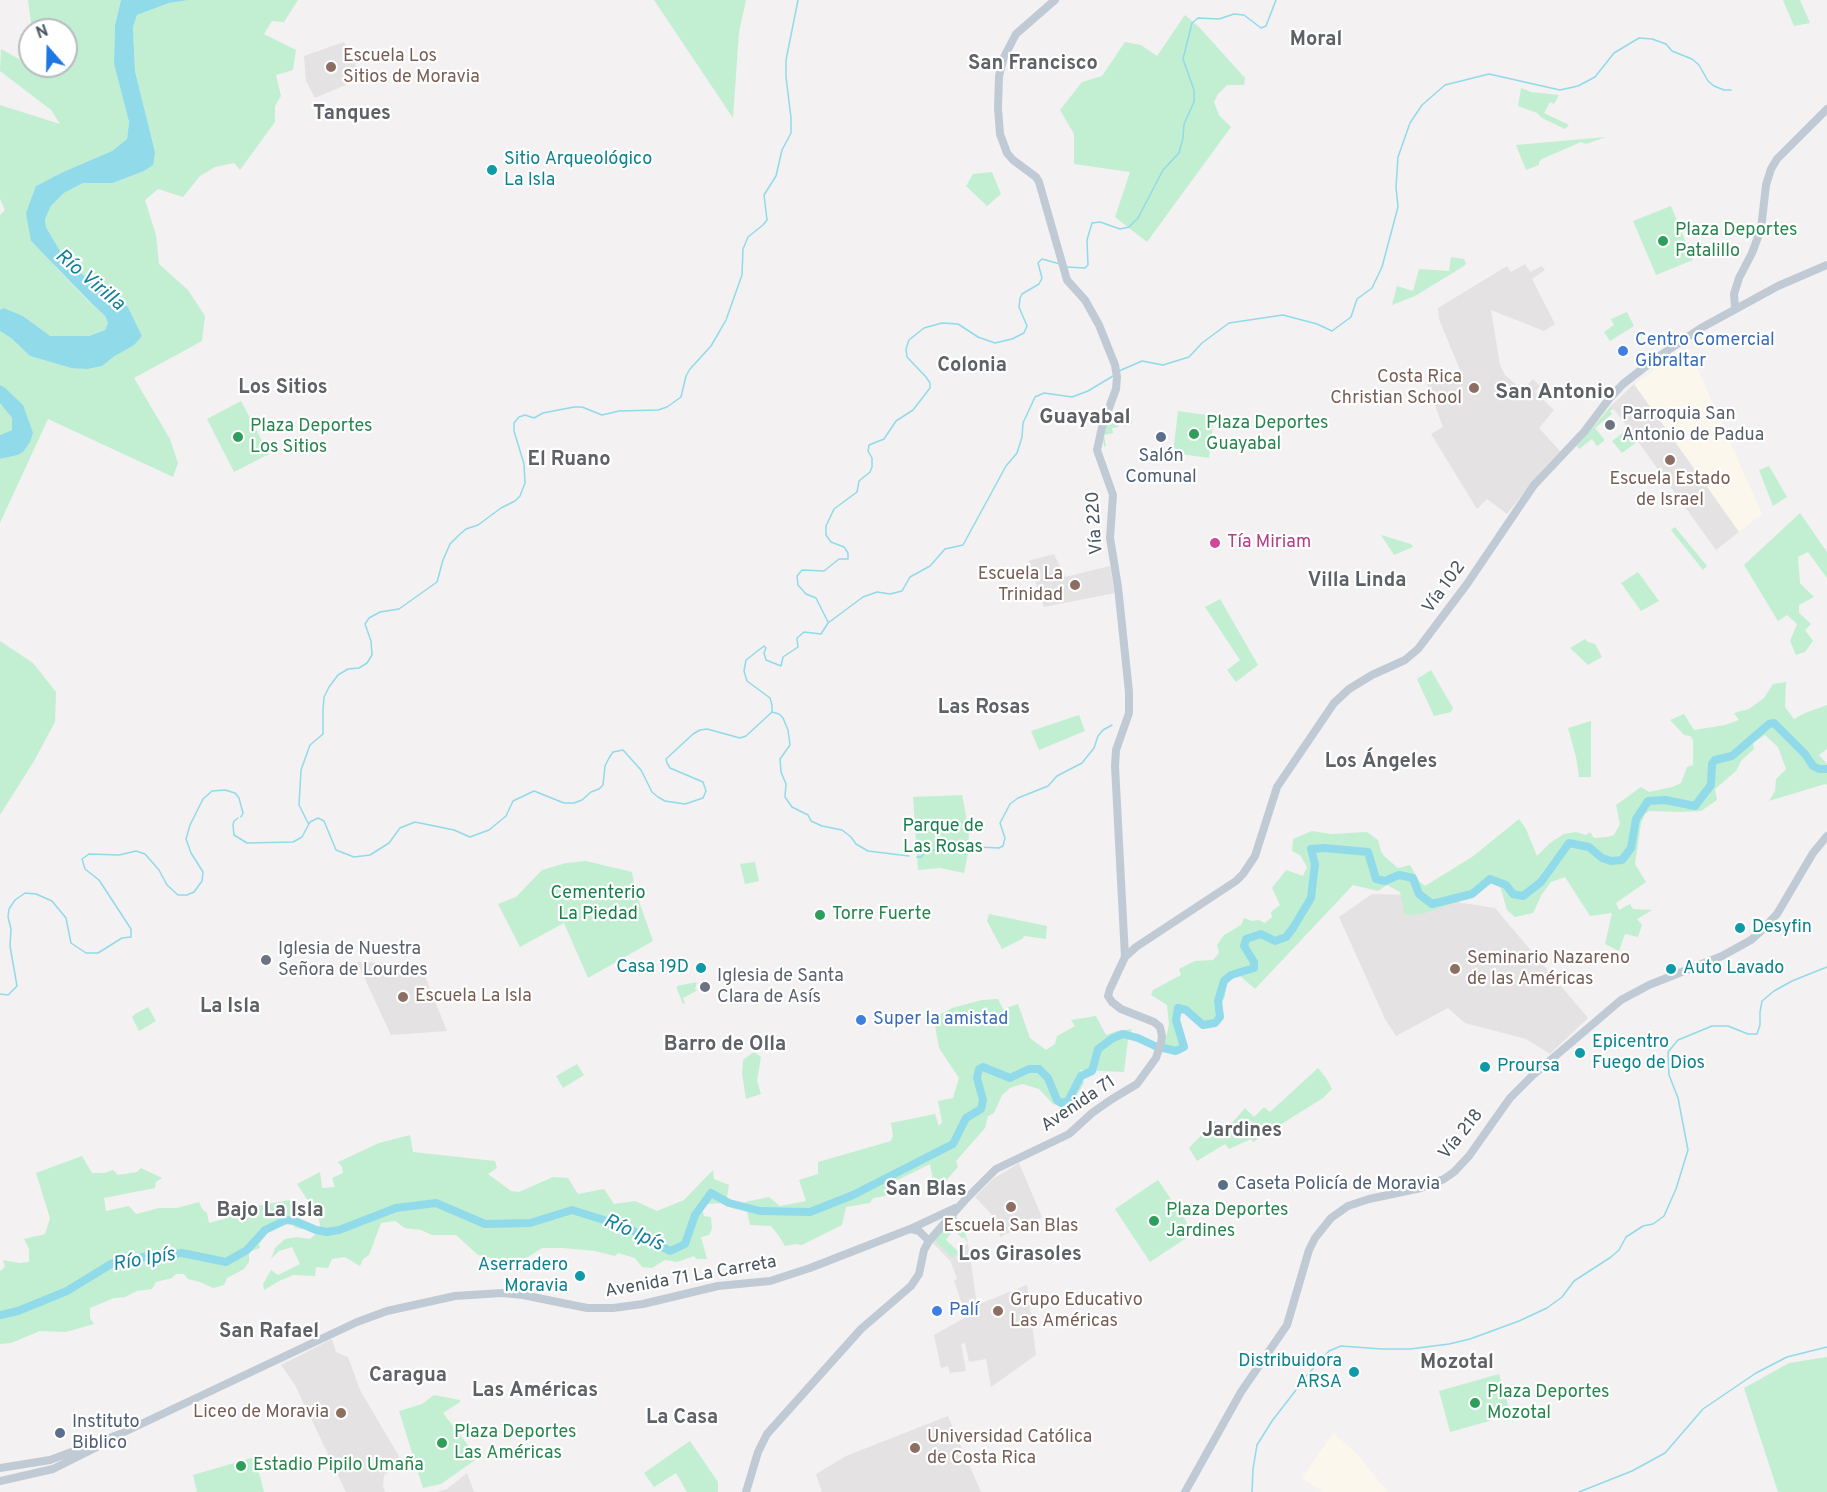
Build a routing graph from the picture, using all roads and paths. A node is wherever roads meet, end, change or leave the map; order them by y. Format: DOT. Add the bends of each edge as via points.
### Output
graph roads {
  1 [pos="1055,0"];
  2 [pos="1827,109"];
  3 [pos="1827,265"];
  4 [pos="1735,308"];
  5 [pos="1827,836"];
  6 [pos="1123,944"];
  7 [pos="1136,947"];
  8 [pos="1125,957"];
  9 [pos="959,1206"];
  10 [pos="910,1229"];
  11 [pos="929,1241"];
  12 [pos="120,1434"];
  13 [pos="0,1468"];
  14 [pos="0,1481"];
  15 [pos="746,1492"];
  16 [pos="1185,1492"];
  1 -- 6 [label="main road, Vía 220" via="1016,34 999,76 998,108 1000,134 1007,153 1039,182 1067,280 1094,316 1117,377 1097,450 1113,495 1110,538 1129,692 1129,713 1116,750 1115,766"];
  2 -- 4 [label="main road" via="1771,169 1761,230 1739,278"];
  3 -- 4 [label="main road, Vía 102"];
  4 -- 7 [label="main road, Vía 102" via="1655,358 1623,384 1534,485 1418,649 1349,689 1324,715 1277,787 1255,856 1243,874"];
  5 -- 16 [label="main road, Vía 218" via="1777,914 1751,940 1621,1000 1510,1098 1454,1172 1421,1188 1369,1198 1330,1218 1309,1250 1287,1325 1241,1392"];
  6 -- 7 [label="main road"];
  6 -- 8 [label="main road, Vía 220"];
  7 -- 8 [label="main road, Vía 102"];
  8 -- 9 [label="main road, Avenida 71" via="1108,996 1121,1009 1160,1028 1161,1043 1154,1061 1137,1084 1092,1113 1069,1134 996,1169"];
  9 -- 10 [label="main road, Avenida 71 La Carreta"];
  9 -- 11 [label="main road, Avenida 71"];
  10 -- 11 [label="main road" via="919,1231"];
  10 -- 12 [label="main road, Avenida 71 La Carreta" via="776,1280 718,1286 632,1306 587,1308 502,1293 455,1296 387,1311"];
  11 -- 15 [label="main road" via="911,1286 861,1329 767,1434"];
  12 -- 13 [label="main road, Avenida 71 La Carreta" via="50,1460"];
  12 -- 14 [label="main road, Avenida 71 La Carreta" via="53,1468"];
}
